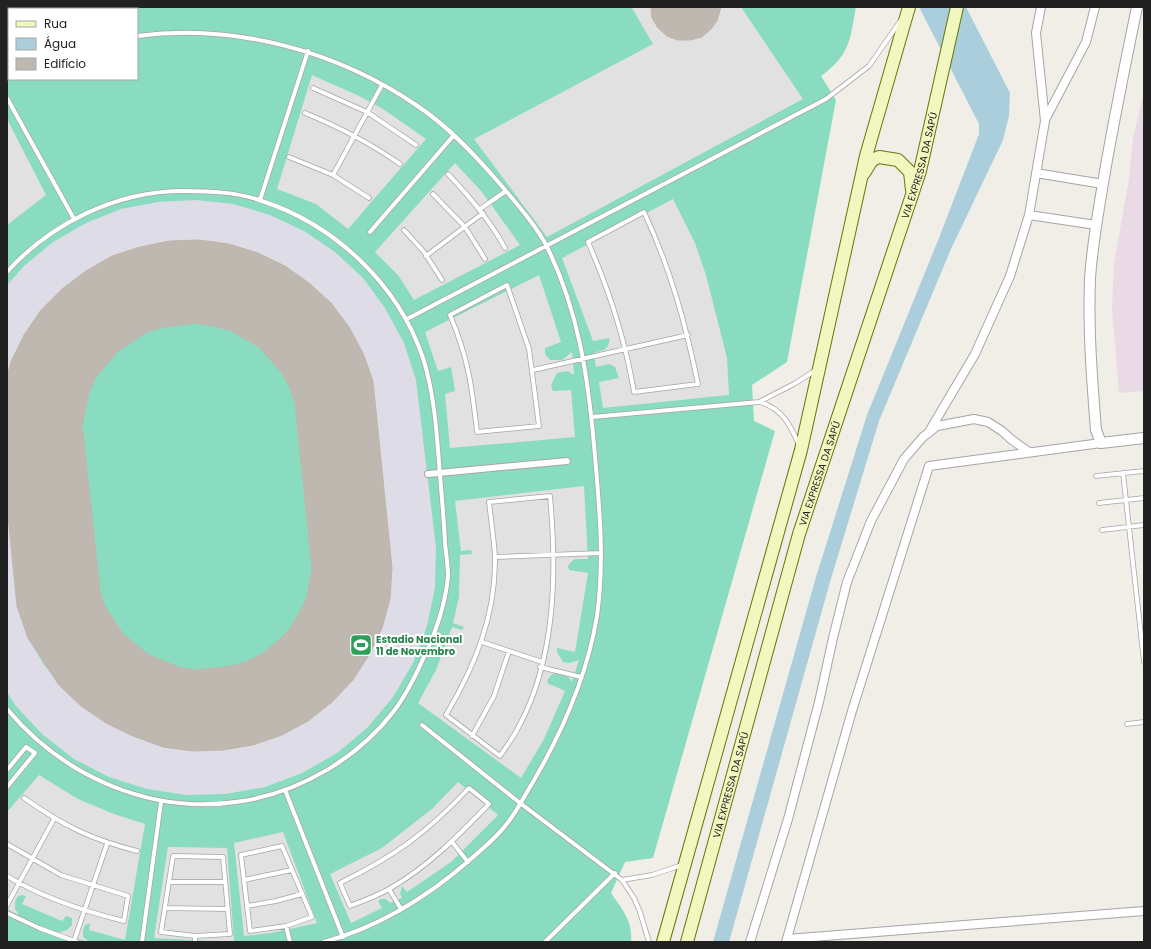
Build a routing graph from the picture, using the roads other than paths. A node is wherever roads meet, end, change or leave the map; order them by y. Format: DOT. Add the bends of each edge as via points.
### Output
graph roads {
  1 [pos="957,7"];
  2 [pos="1041,7"];
  3 [pos="1095,7"];
  4 [pos="1137,7"];
  5 [pos="908,9"];
  6 [pos="138,36"];
  7 [pos="308,51"];
  8 [pos="382,85"];
  9 [pos="314,88"];
  10 [pos="7,98"];
  11 [pos="367,112"];
  12 [pos="305,113"];
  13 [pos="1045,121"];
  14 [pos="354,135"];
  15 [pos="454,135"];
  16 [pos="416,145"];
  17 [pos="289,157"];
  18 [pos="400,164"];
  19 [pos="1036,173"];
  20 [pos="448,174"];
  21 [pos="333,175"];
  22 [pos="1103,184"];
  23 [pos="859,185"];
  24 [pos="506,191"];
  25 [pos="433,194"];
  26 [pos="913,195"];
  27 [pos="369,198"];
  28 [pos="260,200"];
  29 [pos="482,211"];
  30 [pos="1029,215"];
  31 [pos="74,219"];
  32 [pos="1096,226"];
  33 [pos="465,227"];
  34 [pos="404,230"];
  35 [pos="370,232"];
  36 [pos="546,245"];
  37 [pos="505,248"];
  38 [pos="426,256"];
  39 [pos="485,259"];
  40 [pos="7,272"];
  41 [pos="442,280"];
  42 [pos="407,319"];
  43 [pos="688,335"];
  44 [pos="627,349"];
  45 [pos="583,358"];
  46 [pos="820,367"];
  47 [pos="533,370"];
  48 [pos="759,402"];
  49 [pos="592,417"];
  50 [pos="930,431"];
  51 [pos="1144,438"];
  52 [pos="1101,443"];
  53 [pos="801,450"];
  54 [pos="1029,452"];
  55 [pos="568,461"];
  56 [pos="1144,471"];
  57 [pos="440,472"];
  58 [pos="1123,473"];
  59 [pos="428,474"];
  60 [pos="1096,476"];
  61 [pos="1144,498"];
  62 [pos="1126,500"];
  63 [pos="1099,503"];
  64 [pos="1144,526"];
  65 [pos="1129,527"];
  66 [pos="1102,530"];
  67 [pos="601,553"];
  68 [pos="553,555"];
  69 [pos="495,557"];
  70 [pos="482,642"];
  71 [pos="509,651"];
  72 [pos="542,662"];
  73 [pos="1144,662"];
  74 [pos="540,667"];
  75 [pos="581,677"];
  76 [pos="7,709"];
  77 [pos="1144,722"];
  78 [pos="422,724"];
  79 [pos="1127,724"];
  80 [pos="472,736"];
  81 [pos="7,770"];
  82 [pos="7,787"];
  83 [pos="285,790"];
  84 [pos="24,798"];
  85 [pos="161,802"];
  86 [pos="520,803"];
  87 [pos="54,819"];
  88 [pos="452,842"];
  89 [pos="7,844"];
  90 [pos="106,844"];
  91 [pos="137,851"];
  92 [pos="32,860"];
  93 [pos="468,862"];
  94 [pos="684,864"];
  95 [pos="292,870"];
  96 [pos="615,873"];
  97 [pos="7,876"];
  98 [pos="244,880"];
  99 [pos="622,880"];
  100 [pos="169,882"];
  101 [pos="225,882"];
  102 [pos="19,883"];
  103 [pos="92,885"];
  104 [pos="389,889"];
  105 [pos="302,894"];
  106 [pos="7,905"];
  107 [pos="247,906"];
  108 [pos="165,908"];
  109 [pos="228,909"];
  110 [pos="401,909"];
  111 [pos="83,911"];
  112 [pos="1144,911"];
  113 [pos="7,913"];
  114 [pos="286,926"];
  115 [pos="195,936"];
  116 [pos="343,937"];
  117 [pos="786,941"];
  118 [pos="76,942"];
  119 [pos="142,942"];
  120 [pos="195,942"];
  121 [pos="290,942"];
  122 [pos="324,942"];
  123 [pos="545,942"];
  124 [pos="649,942"];
  125 [pos="663,942"];
  126 [pos="687,942"];
  127 [pos="750,942"];
  1 -- 26 [label="main road, VIA EXPRESSA DA SAPÚ" via="927,147"];
  2 -- 13 [label="street" via="1036,33"];
  3 -- 13 [label="street" via="1086,42"];
  4 -- 22 [label="street"];
  5 -- 23 [label="main road"];
  5 -- 36 [label="lane" via="869,66 826,99"];
  6 -- 7 [label="lane" via="211,34 270,42"];
  7 -- 8 [label="lane"];
  7 -- 28 [label="lane"];
  8 -- 11 [label="lane"];
  8 -- 15 [label="lane" via="419,107"];
  9 -- 11 [label="lane"];
  10 -- 31 [label="lane"];
  11 -- 14 [label="lane"];
  11 -- 16 [label="lane"];
  12 -- 14 [label="lane"];
  13 -- 19 [label="street"];
  14 -- 18 [label="lane"];
  14 -- 21 [label="lane"];
  15 -- 24 [label="lane"];
  15 -- 35 [label="lane"];
  17 -- 21 [label="lane"];
  19 -- 22 [label="street"];
  19 -- 30 [label="street"];
  20 -- 29 [label="lane"];
  21 -- 27 [label="lane"];
  22 -- 32 [label="street"];
  23 -- 26 [label="main road" via="872,160 879,157 888,158 898,160 910,172"];
  23 -- 46 [label="main road"];
  24 -- 29 [label="lane"];
  24 -- 36 [label="lane"];
  25 -- 33 [label="lane"];
  26 -- 126 [label="main road, VIA EXPRESSA DA SAPÚ" via="799,534"];
  28 -- 31 [label="lane" via="214,191 165,191 118,201"];
  28 -- 42 [label="lane" via="306,219 344,245 381,283"];
  29 -- 33 [label="lane"];
  29 -- 37 [label="lane"];
  30 -- 32 [label="street"];
  30 -- 50 [label="street" via="1010,276 975,354"];
  31 -- 40 [label="lane" via="42,238"];
  32 -- 52 [label="street" via="1090,279 1091,357 1096,430"];
  33 -- 38 [label="lane"];
  33 -- 39 [label="lane"];
  34 -- 38 [label="lane"];
  36 -- 42 [label="lane"];
  36 -- 45 [label="lane" via="569,300"];
  38 -- 41 [label="lane"];
  42 -- 57 [label="lane" via="423,358 432,393"];
  43 -- 44 [label="lane"];
  43 -- 44 [label="lane" via="698,384 634,392"];
  43 -- 44 [label="lane" via="663,253 644,212 588,242 604,277"];
  44 -- 45 [label="lane"];
  45 -- 47 [label="lane"];
  45 -- 49 [label="lane"];
  46 -- 48 [label="lane"];
  46 -- 53 [label="main road"];
  47 -- 47 [label="lane" via="523,326 507,285 450,315 462,342 470,370 477,432 539,426"];
  48 -- 49 [label="lane"];
  48 -- 53 [label="lane" via="769,405 786,418"];
  49 -- 67 [label="lane"];
  50 -- 54 [label="street" via="937,426 974,419 982,420 1002,430"];
  50 -- 127 [label="street" via="904,459 871,521 848,582 788,819"];
  51 -- 52 [label="street"];
  52 -- 54 [label="street"];
  53 -- 94 [label="main road"];
  54 -- 117 [label="street" via="929,466 852,710"];
  55 -- 57 [label="street"];
  56 -- 58 [label="lane"];
  57 -- 59 [label="street"];
  57 -- 83 [label="lane" via="448,577 437,627 418,672 394,711 362,745 327,771"];
  58 -- 60 [label="lane"];
  58 -- 62 [label="lane"];
  61 -- 62 [label="lane"];
  62 -- 63 [label="lane"];
  62 -- 65 [label="lane"];
  64 -- 65 [label="lane"];
  65 -- 66 [label="lane"];
  65 -- 73 [label="lane"];
  67 -- 68 [label="lane"];
  67 -- 75 [label="lane" via="596,618"];
  68 -- 69 [label="lane"];
  68 -- 69 [label="lane" via="550,496 489,502"];
  68 -- 72 [label="lane" via="552,598"];
  69 -- 70 [label="lane" via="491,604"];
  70 -- 71 [label="lane"];
  70 -- 80 [label="lane" via="465,683 446,715"];
  71 -- 72 [label="lane"];
  71 -- 80 [label="lane" via="494,696"];
  72 -- 74 [label="lane"];
  74 -- 75 [label="lane"];
  74 -- 80 [label="lane" via="532,697 518,728 500,756"];
  75 -- 86 [label="lane" via="569,714 546,761"];
  76 -- 85 [label="lane" via="62,761 94,779"];
  77 -- 79 [label="lane"];
  78 -- 86 [label="lane"];
  81 -- 82 [label="lane" via="26,747 35,753"];
  83 -- 85 [label="lane" via="256,799 226,804"];
  83 -- 116 [label="lane"];
  84 -- 87 [label="lane"];
  85 -- 119 [label="lane"];
  86 -- 93 [label="lane" via="505,827"];
  86 -- 96 [label="lane"];
  87 -- 90 [label="lane"];
  87 -- 92 [label="lane"];
  88 -- 93 [label="lane"];
  88 -- 104 [label="lane"];
  88 -- 104 [label="lane" via="489,804 469,788 442,816 409,844 376,866 340,883 350,906"];
  89 -- 92 [label="lane"];
  90 -- 91 [label="lane"];
  90 -- 103 [label="lane"];
  92 -- 102 [label="lane"];
  92 -- 103 [label="lane"];
  93 -- 110 [label="lane" via="443,883"];
  94 -- 99 [label="lane" via="652,875"];
  94 -- 125 [label="main road"];
  95 -- 98 [label="lane"];
  95 -- 98 [label="lane" via="282,846 241,855"];
  95 -- 105 [label="lane"];
  96 -- 99 [label="lane"];
  96 -- 123 [label="lane"];
  97 -- 102 [label="lane"];
  98 -- 107 [label="lane"];
  99 -- 124 [label="lane" via="634,898"];
  100 -- 101 [label="lane"];
  100 -- 101 [label="lane" via="173,856 223,857"];
  100 -- 108 [label="lane"];
  101 -- 109 [label="lane"];
  102 -- 106 [label="lane"];
  102 -- 111 [label="lane"];
  103 -- 111 [label="lane"];
  103 -- 111 [label="lane" via="128,896 124,921"];
  104 -- 110 [label="lane"];
  105 -- 107 [label="lane" via="276,902"];
  105 -- 114 [label="lane" via="312,917"];
  107 -- 114 [label="lane" via="250,931"];
  108 -- 109 [label="lane"];
  108 -- 115 [label="lane" via="162,932"];
  109 -- 115 [label="lane" via="230,934"];
  110 -- 116 [label="lane"];
  111 -- 118 [label="lane"];
  112 -- 117 [label="street"];
  113 -- 118 [label="lane"];
  114 -- 121 [label="lane"];
  115 -- 120 [label="lane"];
  116 -- 122 [label="lane"];
}
